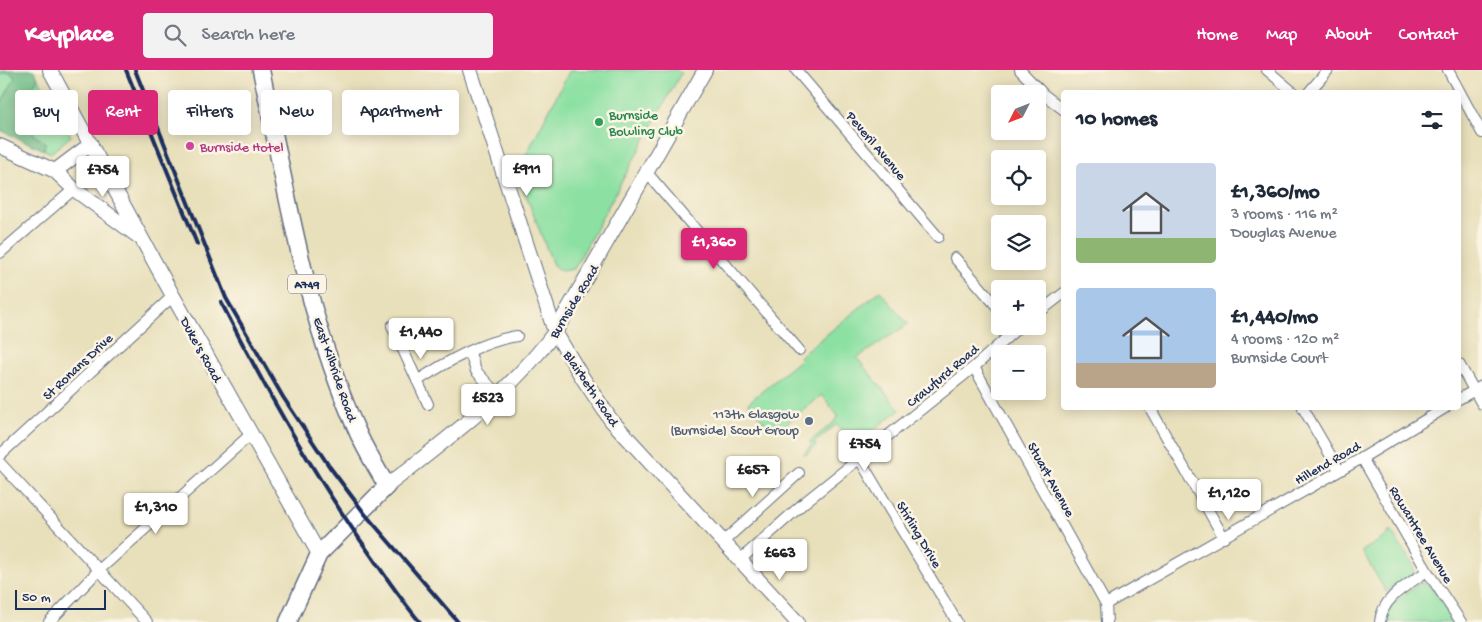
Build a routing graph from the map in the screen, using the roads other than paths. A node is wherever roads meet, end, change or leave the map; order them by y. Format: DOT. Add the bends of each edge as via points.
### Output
graph roads {
  1 [pos="50,70"];
  2 [pos="261,70"];
  3 [pos="470,70"];
  4 [pos="796,70"];
  5 [pos="1020,70"];
  6 [pos="1267,70"];
  7 [pos="1328,70"];
  8 [pos="1448,70"];
  9 [pos="702,71"];
  10 [pos="1291,90"];
  11 [pos="1311,90"];
  12 [pos="1459,90"];
  13 [pos="1461,94"];
  14 [pos="1061,108"];
  15 [pos="1482,132"];
  16 [pos="91,144"];
  17 [pos="0,146"];
  18 [pos="55,171"];
  19 [pos="648,174"];
  20 [pos="74,189"];
  21 [pos="938,237"];
  22 [pos="140,238"];
  23 [pos="0,253"];
  24 [pos="955,258"];
  25 [pos="1061,295"];
  26 [pos="173,296"];
  27 [pos="991,300"];
  28 [pos="1046,307"];
  29 [pos="392,326"];
  30 [pos="556,332"];
  31 [pos="1008,335"];
  32 [pos="517,336"];
  33 [pos="799,350"];
  34 [pos="470,353"];
  35 [pos="974,367"];
  36 [pos="1461,367"];
  37 [pos="417,381"];
  38 [pos="1478,388"];
  39 [pos="499,396"];
  40 [pos="1461,398"];
  41 [pos="428,404"];
  42 [pos="1482,404"];
  43 [pos="1151,410"];
  44 [pos="1304,410"];
  45 [pos="1442,410"];
  46 [pos="250,434"];
  47 [pos="0,455"];
  48 [pos="1362,458"];
  49 [pos="860,460"];
  50 [pos="0,462"];
  51 [pos="1339,470"];
  52 [pos="799,473"];
  53 [pos="387,486"];
  54 [pos="1224,538"];
  55 [pos="724,541"];
  56 [pos="319,554"];
  57 [pos="741,558"];
  58 [pos="99,570"];
  59 [pos="1427,571"];
  60 [pos="1106,604"];
  61 [pos="49,622"];
  62 [pos="146,622"];
  63 [pos="288,622"];
  64 [pos="797,622"];
  65 [pos="957,622"];
  66 [pos="1107,622"];
  67 [pos="1380,622"];
  68 [pos="1461,622"];
  1 -- 16 [label="main road"];
  2 -- 53 [label="main road, East Kilbride Road / A749" via="303,268 333,371 358,434"];
  3 -- 30 [label="main road, Blairbeth Road"];
  4 -- 21 [label="street, Peveril Avenue"];
  5 -- 14 [label="street"];
  6 -- 10 [label="street"];
  7 -- 11 [label="street"];
  8 -- 12 [label="street"];
  9 -- 19 [label="main road, Burnside Road"];
  13 -- 15 [label="street"];
  16 -- 18 [label="main road"];
  16 -- 22 [label="main road"];
  17 -- 18 [label="main road, Duke's Road"];
  18 -- 20 [label="main road, Duke's Road"];
  19 -- 30 [label="main road, Burnside Road"];
  19 -- 33 [label="street"];
  20 -- 22 [label="main road, Duke's Road"];
  20 -- 23 [label="street"];
  22 -- 26 [label="main road, Duke's Road"];
  24 -- 27 [label="street"];
  25 -- 28 [label="street"];
  26 -- 46 [label="main road, Duke's Road"];
  26 -- 47 [label="street, St Ronans Drive"];
  29 -- 37 [label="street"];
  30 -- 39 [label="main road, Burnside Road" via="532,363"];
  30 -- 55 [label="main road, Blairbeth Road" via="611,420"];
  31 -- 35 [label="street, Crawfurd Road"];
  32 -- 34 [label="street" via="504,338"];
  34 -- 37 [label="street" via="455,357"];
  34 -- 39 [label="street" via="476,371"];
  35 -- 49 [label="street, Crawfurd Road"];
  35 -- 60 [label="street, Stuart Avenue"];
  36 -- 38 [label="street"];
  37 -- 41 [label="street"];
  38 -- 40 [label="street"];
  38 -- 42 [label="street"];
  39 -- 53 [label="main road, Burnside Road"];
  43 -- 54 [label="street"];
  44 -- 51 [label="street"];
  45 -- 48 [label="street, Hillend Road"];
  46 -- 56 [label="main road, Duke's Road"];
  46 -- 58 [label="street"];
  48 -- 51 [label="street, Hillend Road"];
  48 -- 59 [label="street, Rowantree Avenue"];
  49 -- 57 [label="street, Crawfurd Road" via="805,502"];
  49 -- 65 [label="street, Stirling Drive"];
  50 -- 58 [label="street"];
  51 -- 54 [label="street, Hillend Road"];
  52 -- 55 [label="street"];
  53 -- 56 [label="main road"];
  54 -- 60 [label="street, Hillend Road"];
  55 -- 57 [label="main road, Blairbeth Road"];
  56 -- 63 [label="main road"];
  57 -- 64 [label="main road, Blairbeth Road"];
  58 -- 61 [label="street"];
  58 -- 62 [label="street"];
  59 -- 67 [label="street" via="1390,598"];
  59 -- 68 [label="street, Rowantree Avenue"];
  60 -- 66 [label="street"];
}
